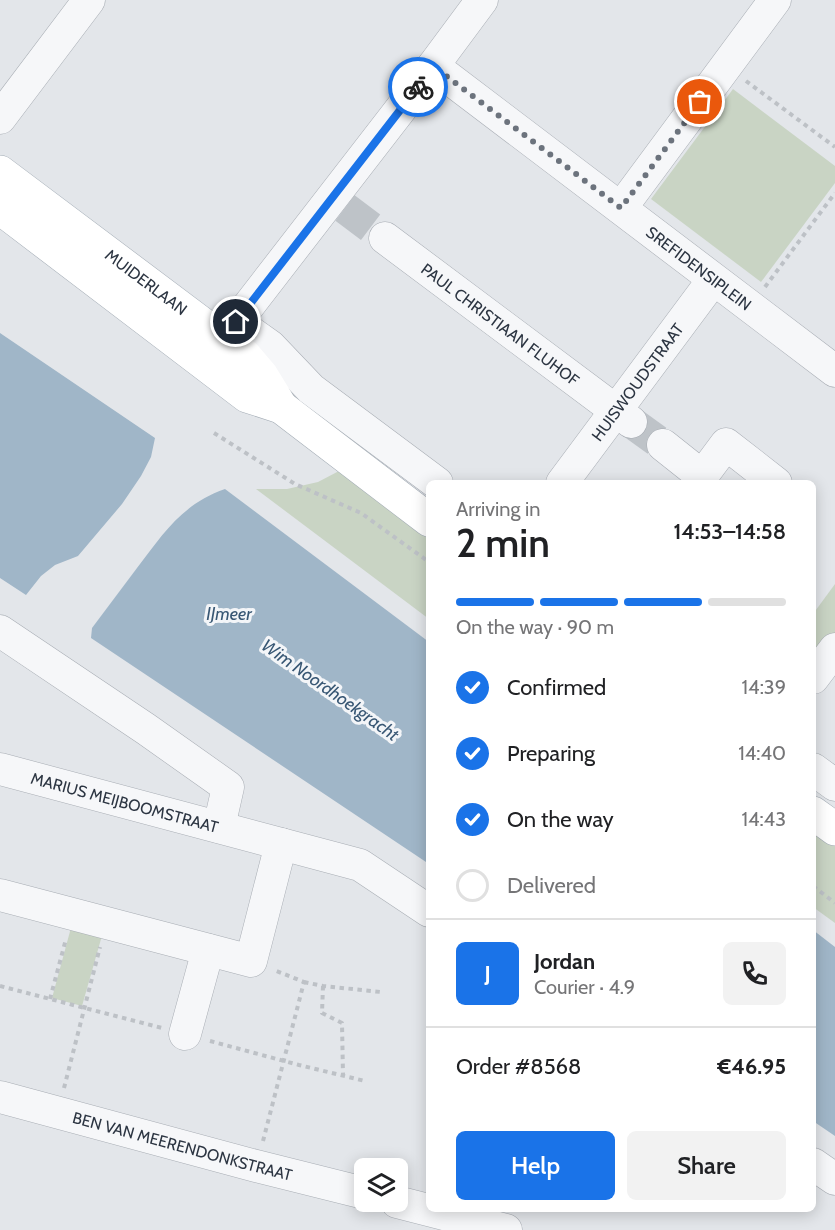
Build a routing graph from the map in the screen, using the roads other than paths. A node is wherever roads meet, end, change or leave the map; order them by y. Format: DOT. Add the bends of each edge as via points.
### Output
graph roads {
  1 [pos="89,0"];
  2 [pos="482,0"];
  3 [pos="775,0"];
  4 [pos="433,66"];
  5 [pos="0,118"];
  6 [pos="0,172"];
  7 [pos="0,208"];
  8 [pos="621,208"];
  9 [pos="385,238"];
  10 [pos="75,247"];
  11 [pos="713,280"];
  12 [pos="835,371"];
  13 [pos="623,416"];
  14 [pos="663,445"];
  15 [pos="699,479"];
  16 [pos="433,480"];
  17 [pos="565,480"];
  18 [pos="772,480"];
  19 [pos="426,518"];
  20 [pos="0,631"];
  21 [pos="835,649"];
  22 [pos="816,674"];
  23 [pos="0,769"];
  24 [pos="816,771"];
  25 [pos="835,785"];
  26 [pos="816,815"];
  27 [pos="835,830"];
  28 [pos="233,831"];
  29 [pos="281,844"];
  30 [pos="0,895"];
  31 [pos="426,909"];
  32 [pos="208,950"];
  33 [pos="185,1034"];
  34 [pos="0,1097"];
  35 [pos="816,1166"];
  36 [pos="835,1179"];
  37 [pos="354,1190"];
  38 [pos="408,1205"];
  39 [pos="426,1212"];
  40 [pos="427,1212"];
  41 [pos="445,1218"];
  42 [pos="506,1230"];
  1 -- 5 [label="street"];
  2 -- 4 [label="street"];
  3 -- 8 [label="street"];
  4 -- 8 [label="street, SREFIDENSIPLEIN"];
  4 -- 16 [label="street" via="339,203 236,322 270,346 311,389"];
  6 -- 10 [label="main road, MUIDERLAAN"];
  7 -- 10 [label="main road, MUIDERLAAN"];
  8 -- 11 [label="street, SREFIDENSIPLEIN"];
  9 -- 13 [label="street, PAUL CHRISTIAAN FLUHOF"];
  10 -- 19 [label="main road, MUIDERLAAN" via="248,396 280,407"];
  11 -- 12 [label="street, SREFIDENSIPLEIN"];
  11 -- 13 [label="street, HUISWOUDSTRAAT"];
  13 -- 17 [label="street, HUISWOUDSTRAAT"];
  14 -- 15 [label="street"];
  15 -- 18 [label="street" via="726,444"];
  20 -- 28 [label="street" via="228,787"];
  21 -- 22 [label="street"];
  23 -- 28 [label="street, MARIUS MEIJBOOMSTRAAT"];
  24 -- 25 [label="street"];
  26 -- 27 [label="main road"];
  28 -- 29 [label="street, MARIUS MEIJBOOMSTRAAT"];
  29 -- 31 [label="street, MARIUS MEIJBOOMSTRAAT" via="360,865"];
  29 -- 32 [label="street" via="251,961"];
  30 -- 32 [label="street"];
  32 -- 33 [label="street"];
  34 -- 37 [label="street, BEN VAN MEERENDONKSTRAAT"];
  35 -- 36 [label="street"];
  38 -- 39 [label="street"];
  40 -- 41 [label="street"];
  41 -- 42 [label="street"];
}
